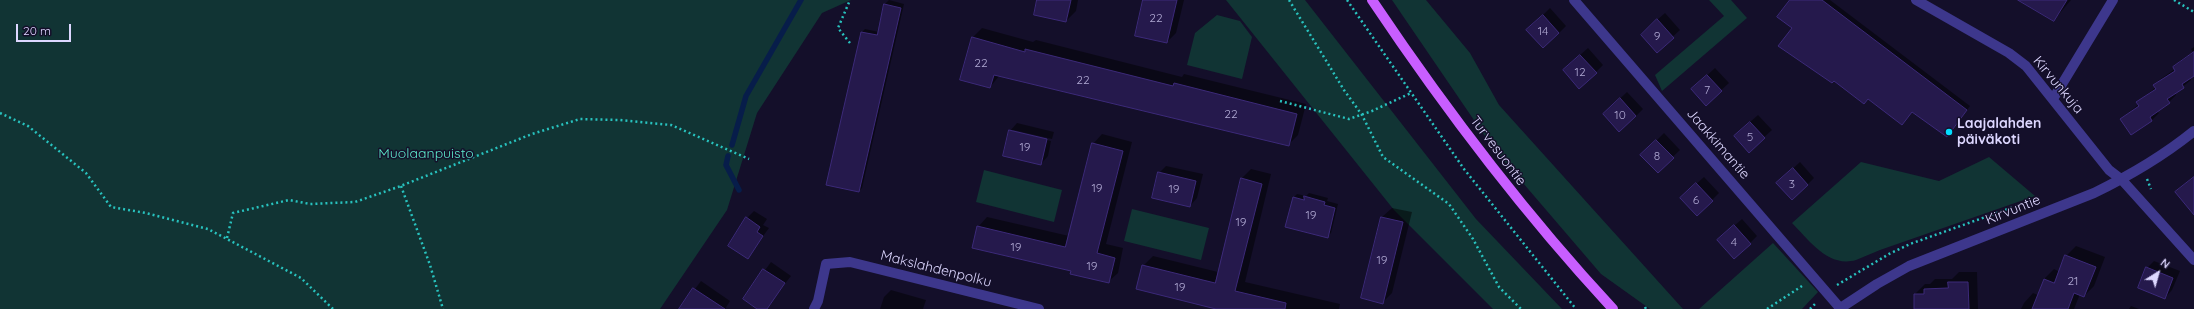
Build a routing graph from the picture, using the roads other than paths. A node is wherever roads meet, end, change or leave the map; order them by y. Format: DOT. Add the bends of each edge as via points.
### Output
graph roads {
  1 [pos="1372,0"];
  2 [pos="1574,0"];
  3 [pos="1916,0"];
  4 [pos="2113,0"];
  5 [pos="2053,99"];
  6 [pos="2194,131"];
  7 [pos="2122,180"];
  8 [pos="2194,260"];
  9 [pos="1839,308"];
  10 [pos="814,309"];
  11 [pos="1039,309"];
  12 [pos="1613,309"];
  1 -- 12 [label="main road, Turvesuontie" via="1515,197"];
  2 -- 9 [label="street, Jaakkimantie" via="1815,277"];
  3 -- 5 [label="street, Kirvunkuja" via="2009,53 2026,66"];
  4 -- 5 [label="street"];
  5 -- 7 [label="street, Kirvunkuja" via="2108,170"];
  6 -- 7 [label="street, Kirvuntie" via="2142,169"];
  7 -- 8 [label="street, Kirvunkuja"];
  7 -- 9 [label="street, Kirvuntie" via="1910,266"];
  10 -- 11 [label="street, Makslahdenpolku" via="826,264 850,262"];
}
